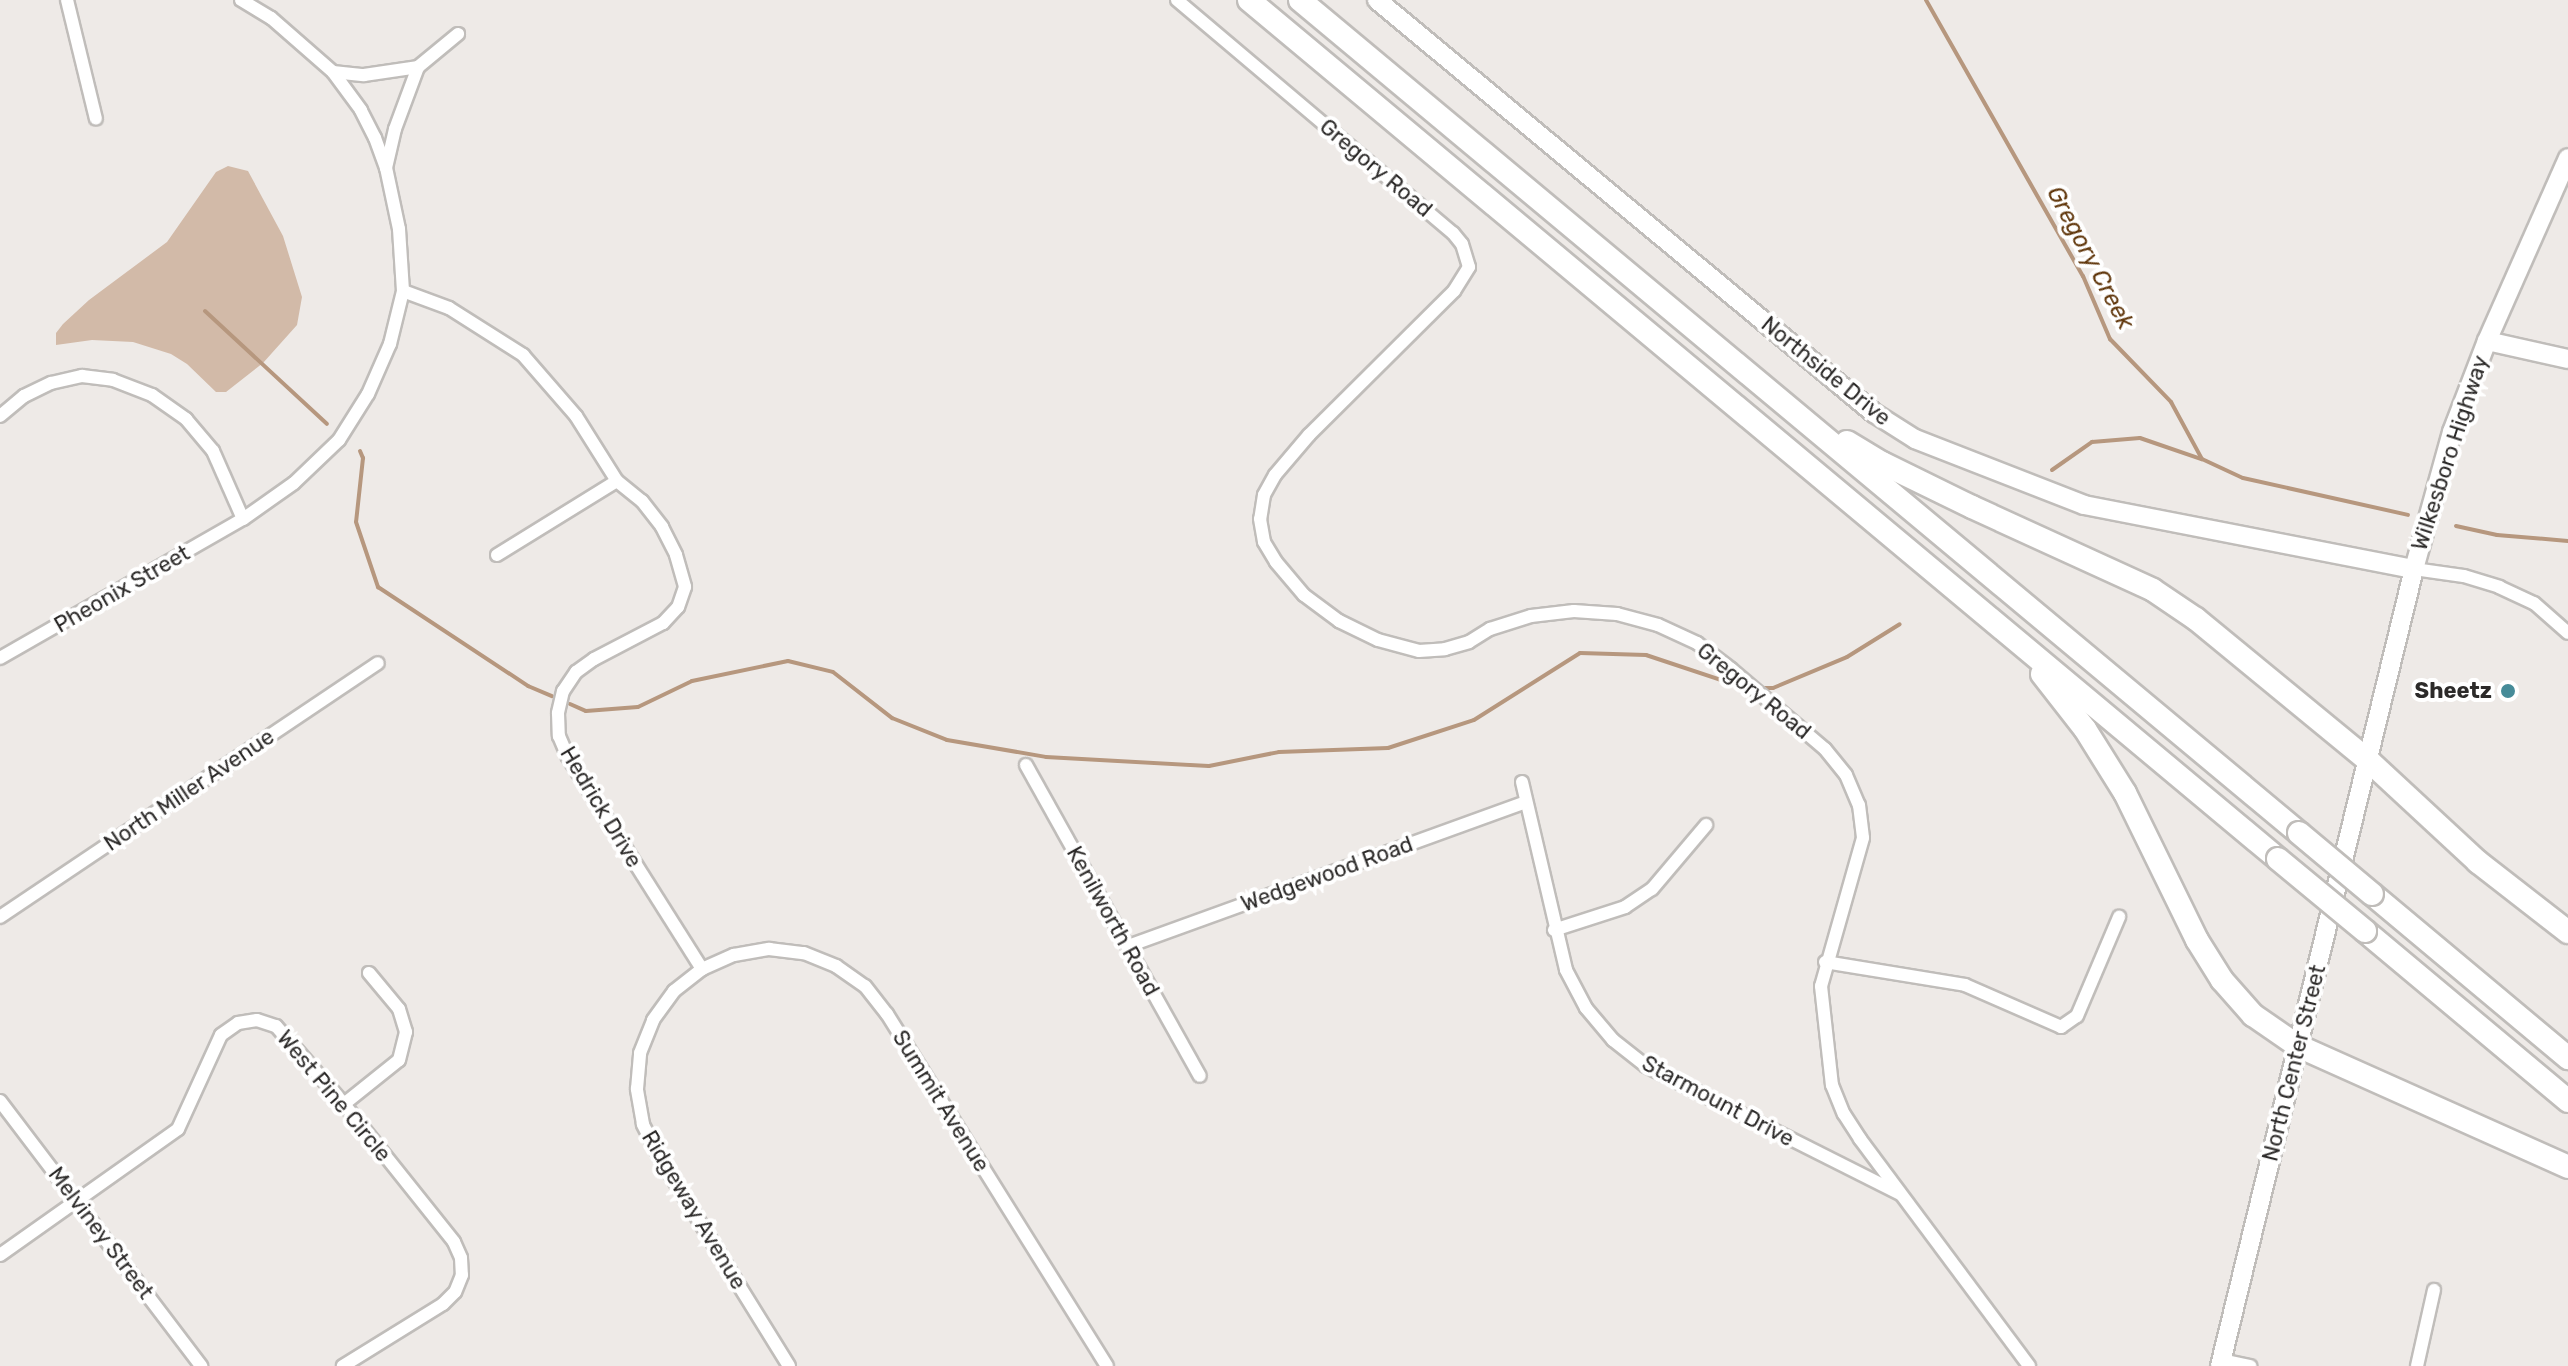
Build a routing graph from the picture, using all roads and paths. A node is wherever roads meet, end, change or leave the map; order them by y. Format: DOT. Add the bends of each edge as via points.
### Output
graph roads {
  1 [pos="67,0"];
  2 [pos="241,0"];
  3 [pos="1177,0"];
  4 [pos="1249,0"];
  5 [pos="1300,0"];
  6 [pos="1377,0"];
  7 [pos="458,34"];
  8 [pos="418,67"];
  9 [pos="333,72"];
  10 [pos="96,119"];
  11 [pos="2568,158"];
  12 [pos="386,168"];
  13 [pos="403,291"];
  14 [pos="2487,341"];
  15 [pos="1717,349"];
  16 [pos="2568,359"];
  17 [pos="0,416"];
  18 [pos="617,481"];
  19 [pos="243,519"];
  20 [pos="497,555"];
  21 [pos="2414,569"];
  22 [pos="1986,615"];
  23 [pos="2568,633"];
  24 [pos="0,658"];
  25 [pos="378,663"];
  26 [pos="2369,761"];
  27 [pos="1026,765"];
  28 [pos="1522,782"];
  29 [pos="1525,802"];
  30 [pos="1706,825"];
  31 [pos="0,917"];
  32 [pos="2119,917"];
  33 [pos="1554,930"];
  34 [pos="2568,932"];
  35 [pos="1128,946"];
  36 [pos="1825,962"];
  37 [pos="702,969"];
  38 [pos="369,973"];
  39 [pos="2298,1046"];
  40 [pos="2568,1058"];
  41 [pos="1200,1076"];
  42 [pos="0,1101"];
  43 [pos="2568,1101"];
  44 [pos="344,1104"];
  45 [pos="2568,1167"];
  46 [pos="1904,1196"];
  47 [pos="78,1201"];
  48 [pos="0,1255"];
  49 [pos="2434,1290"];
  50 [pos="2221,1363"];
  51 [pos="201,1366"];
  52 [pos="343,1366"];
  53 [pos="789,1366"];
  54 [pos="1107,1366"];
  55 [pos="2029,1366"];
  56 [pos="2250,1366"];
  57 [pos="2417,1366"];
  1 -- 10 [label="street"];
  2 -- 9 [label="street" via="271,18"];
  3 -- 36 [label="street, Gregory Road" via="1453,233 1467,255 1469,267 1454,291 1275,475 1260,519 1264,542 1276,562 1304,595 1339,621 1378,640 1419,651 1469,642 1531,616 1574,611 1617,614 1658,625 1708,652 1825,749 1846,775 1859,805 1863,838"];
  4 -- 22 [label="highway"];
  5 -- 15 [label="highway"];
  6 -- 21 [label="street, Northside Drive" via="1874,413 1915,439 2084,505"];
  7 -- 8 [label="street"];
  8 -- 9 [label="street" via="364,75"];
  8 -- 12 [label="street"];
  9 -- 12 [label="street" via="361,110"];
  11 -- 14 [label="street, Wilkesboro Highway"];
  12 -- 13 [label="street, Pheonix Street" via="399,229"];
  13 -- 18 [label="street, Hedrick Drive" via="449,308 523,355 576,416"];
  13 -- 19 [label="street, Pheonix Street" via="390,344 368,394 339,440 294,483"];
  14 -- 16 [label="street"];
  14 -- 21 [label="street, Wilkesboro Highway" via="2452,432"];
  15 -- 26 [label="highway" via="1797,410 1882,463 2153,590"];
  15 -- 40 [label="highway, bridge"];
  17 -- 19 [label="street" via="37,389 82,376 113,380 152,395 186,419 213,451"];
  18 -- 20 [label="street"];
  18 -- 37 [label="street, Hedrick Drive" via="662,527 685,587 678,607 663,623 576,672 563,691 559,736"];
  19 -- 24 [label="street, Pheonix Street"];
  21 -- 23 [label="street" via="2499,587 2534,603"];
  21 -- 26 [label="street, Wilkesboro Highway"];
  22 -- 39 [label="highway" via="2039,669 2085,729 2125,793 2222,980 2253,1015"];
  22 -- 43 [label="highway, bridge"];
  25 -- 31 [label="street, North Miller Avenue"];
  26 -- 34 [label="highway" via="2478,862"];
  26 -- 39 [label="street, North Center Street"];
  27 -- 35 [label="street, Kenilworth Road"];
  28 -- 29 [label="street, Starmount Drive"];
  29 -- 33 [label="street, Starmount Drive"];
  29 -- 35 [label="street, Wedgewood Road"];
  30 -- 33 [label="street" via="1652,889 1625,907"];
  32 -- 36 [label="street" via="2077,1016 2061,1027 1965,985"];
  33 -- 46 [label="street, Starmount Drive" via="1566,970 1586,1008 1613,1040 1646,1066"];
  35 -- 41 [label="street, Kenilworth Road"];
  36 -- 46 [label="street, Gregory Road" via="1821,1010 1832,1085 1860,1139"];
  37 -- 53 [label="street, Ridgeway Avenue" via="674,991 640,1053 637,1089 643,1124"];
  37 -- 54 [label="street, Summit Avenue" via="734,955 769,949 804,953 865,986"];
  38 -- 44 [label="street" via="403,1016 404,1045 391,1069"];
  39 -- 45 [label="highway"];
  39 -- 50 [label="street, North Center Street"];
  42 -- 47 [label="street, Melviney Street"];
  44 -- 47 [label="street, West Pine Circle" via="276,1026 257,1020 238,1023 221,1035 178,1129"];
  44 -- 52 [label="street, West Pine Circle" via="454,1242 462,1275 443,1304"];
  46 -- 55 [label="street, Gregory Road"];
  47 -- 48 [label="street, West Pine Circle"];
  47 -- 51 [label="street, Melviney Street"];
  49 -- 57 [label="street"];
  50 -- 56 [label="street"];
}
